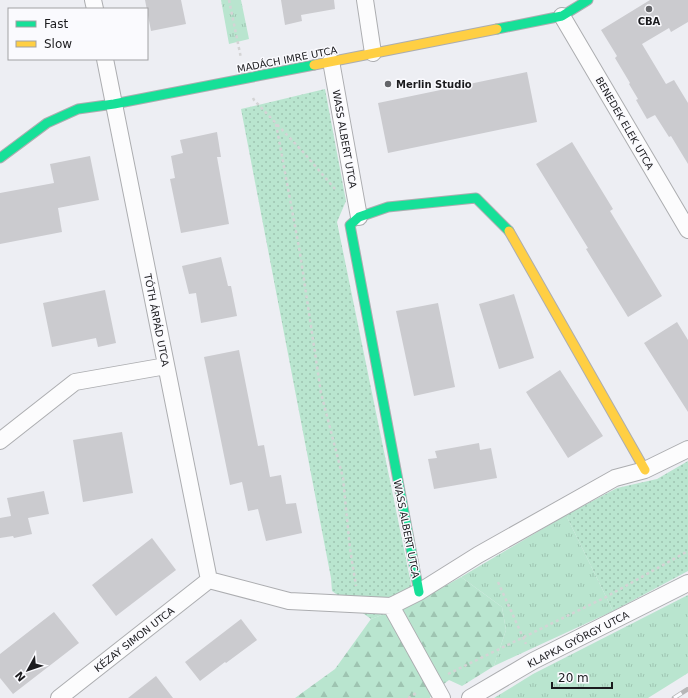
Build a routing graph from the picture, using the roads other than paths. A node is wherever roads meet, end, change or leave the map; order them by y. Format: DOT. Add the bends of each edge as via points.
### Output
graph roads {
  1 [pos="364,0"];
  2 [pos="588,0"];
  3 [pos="562,16"];
  4 [pos="373,53"];
  5 [pos="104,60"];
  6 [pos="331,61"];
  7 [pos="114,104"];
  8 [pos="0,158"];
  9 [pos="359,216"];
  10 [pos="688,230"];
  11 [pos="166,366"];
  12 [pos="0,441"];
  13 [pos="688,449"];
  14 [pos="645,470"];
  15 [pos="209,580"];
  16 [pos="688,583"];
  17 [pos="419,592"];
  18 [pos="391,606"];
  19 [pos="60,698"];
  20 [pos="442,698"];
  21 [pos="470,698"];
  1 -- 4 [label="street"];
  2 -- 3 [label="street, MADÁCH IMRE UTCA"];
  3 -- 4 [label="street, MADÁCH IMRE UTCA"];
  3 -- 10 [label="street, BENEDEK ELEK UTCA"];
  4 -- 6 [label="street, MADÁCH IMRE UTCA"];
  5 -- 7 [label="street, TÓTH ÁRPÁD UTCA"];
  6 -- 7 [label="street, MADÁCH IMRE UTCA"];
  6 -- 9 [label="street, WASS ALBERT UTCA"];
  7 -- 8 [label="street, MADÁCH IMRE UTCA" via="78,109 47,123"];
  7 -- 11 [label="street, TÓTH ÁRPÁD UTCA"];
  9 -- 14 [label="street" via="388,207 476,198 510,232"];
  9 -- 17 [label="street, WASS ALBERT UTCA" via="350,225"];
  11 -- 12 [label="street" via="75,382"];
  11 -- 15 [label="street, TÓTH ÁRPÁD UTCA"];
  13 -- 14 [label="street, WASS ALBERT UTCA"];
  14 -- 17 [label="street, WASS ALBERT UTCA" via="615,478 478,555"];
  15 -- 18 [label="street" via="289,601"];
  15 -- 19 [label="street, KÉZAY SIMON UTCA"];
  16 -- 21 [label="street, KLAPKA GYÖRGY UTCA" via="533,661"];
  17 -- 18 [label="street"];
  18 -- 20 [label="street"];
}
